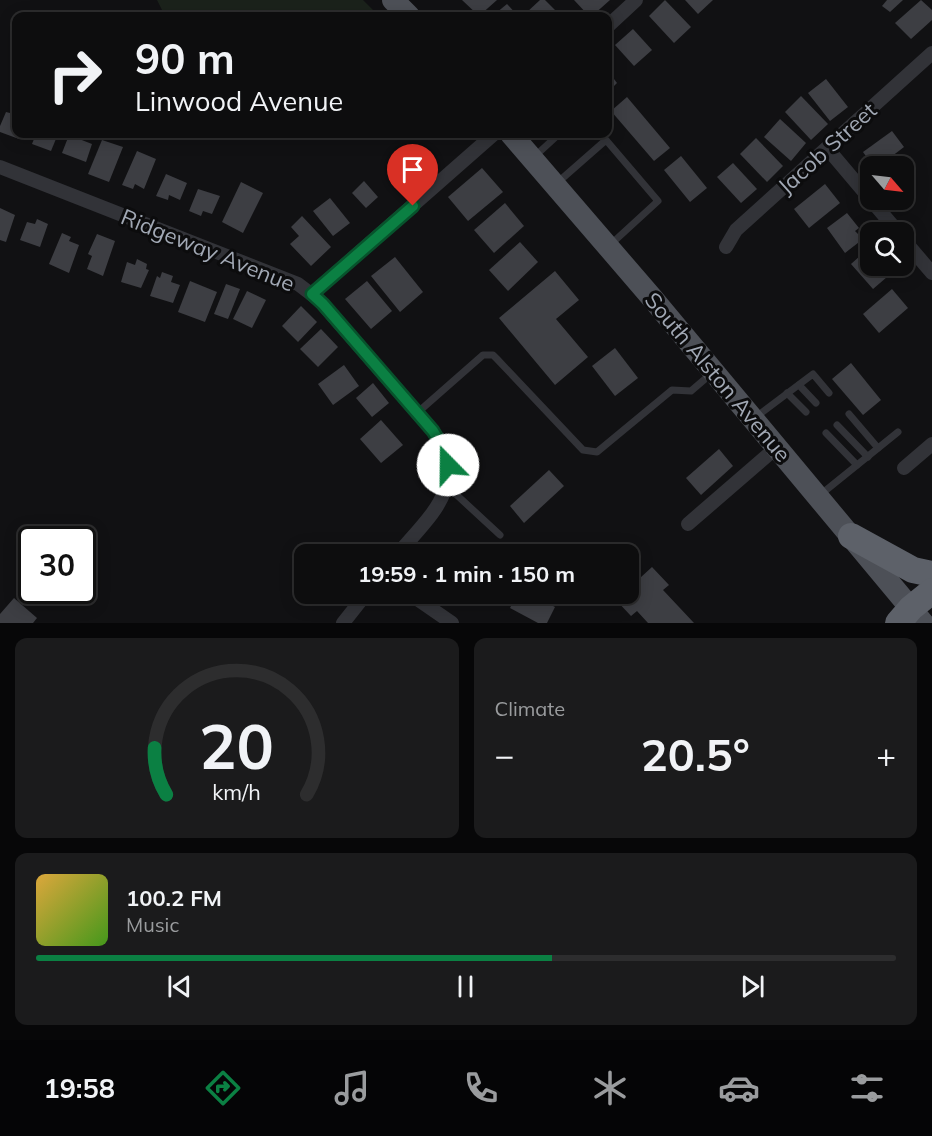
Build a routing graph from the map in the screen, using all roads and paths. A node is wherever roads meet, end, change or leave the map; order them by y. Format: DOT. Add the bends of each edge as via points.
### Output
graph roads {
  1 [pos="393,0"];
  2 [pos="636,0"];
  3 [pos="405,12"];
  4 [pos="612,22"];
  5 [pos="932,53"];
  6 [pos="489,138"];
  7 [pos="514,138"];
  8 [pos="555,138"];
  9 [pos="827,148"];
  10 [pos="532,159"];
  11 [pos="0,167"];
  12 [pos="555,185"];
  13 [pos="890,222"];
  14 [pos="608,247"];
  15 [pos="726,247"];
  16 [pos="914,252"];
  17 [pos="932,273"];
  18 [pos="312,294"];
  19 [pos="714,371"];
  20 [pos="799,385"];
  21 [pos="787,393"];
  22 [pos="829,393"];
  23 [pos="816,403"];
  24 [pos="806,412"];
  25 [pos="417,413"];
  26 [pos="849,414"];
  27 [pos="753,419"];
  28 [pos="837,425"];
  29 [pos="898,432"];
  30 [pos="826,433"];
  31 [pos="932,444"];
  32 [pos="777,447"];
  33 [pos="878,448"];
  34 [pos="867,457"];
  35 [pos="857,465"];
  36 [pos="904,468"];
  37 [pos="447,486"];
  38 [pos="818,497"];
  39 [pos="688,524"];
  40 [pos="500,535"];
  41 [pos="851,536"];
  42 [pos="406,544"];
  43 [pos="932,574"];
  44 [pos="932,591"];
  45 [pos="358,604"];
  46 [pos="424,604"];
  47 [pos="911,618"];
  48 [pos="343,623"];
  49 [pos="452,623"];
  1 -- 3 [label="main road"];
  2 -- 4 [label="street"];
  5 -- 9 [label="street, Jacob Street"];
  6 -- 18 [label="street"];
  7 -- 10 [label="main road, South Alston Avenue"];
  8 -- 10 [label="lane"];
  9 -- 13 [label="street"];
  9 -- 15 [label="street, Jacob Street" via="736,230"];
  10 -- 12 [label="main road, South Alston Avenue"];
  11 -- 18 [label="street, Ridgeway Avenue" via="298,284"];
  12 -- 14 [label="main road, South Alston Avenue"];
  12 -- 14 [label="lane" via="606,140 658,201"];
  14 -- 19 [label="main road, South Alston Avenue"];
  16 -- 17 [label="street"];
  18 -- 25 [label="street, Ridgeway Avenue"];
  19 -- 25 [label="lane" via="691,391 672,390 597,452 583,450 497,359 487,354"];
  19 -- 27 [label="main road, South Alston Avenue"];
  20 -- 21 [label="lane"];
  20 -- 22 [label="lane" via="813,374"];
  20 -- 23 [label="lane"];
  21 -- 24 [label="lane"];
  21 -- 27 [label="lane"];
  25 -- 37 [label="street, Ridgeway Avenue" via="442,446 448,465"];
  26 -- 33 [label="lane"];
  27 -- 32 [label="main road, South Alston Avenue"];
  28 -- 34 [label="lane"];
  29 -- 33 [label="lane"];
  30 -- 35 [label="lane"];
  31 -- 36 [label="street"];
  32 -- 38 [label="main road, South Alston Avenue"];
  32 -- 39 [label="street"];
  33 -- 34 [label="lane"];
  34 -- 35 [label="lane"];
  35 -- 38 [label="lane"];
  37 -- 40 [label="lane"];
  37 -- 42 [label="street" via="434,511"];
  38 -- 41 [label="main road, South Alston Avenue"];
  41 -- 43 [label="highway" via="913,570"];
  41 -- 47 [label="main road, South Alston Avenue"];
  44 -- 47 [label="highway"];
  45 -- 48 [label="street"];
  46 -- 49 [label="street"];
}
